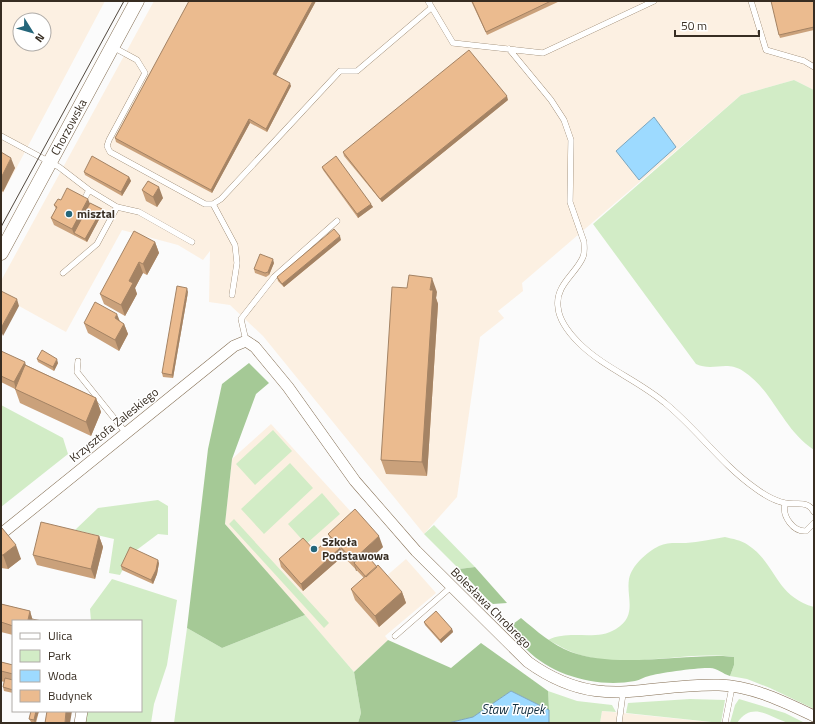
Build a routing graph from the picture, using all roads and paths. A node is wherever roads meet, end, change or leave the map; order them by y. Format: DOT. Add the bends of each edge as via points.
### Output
graph roads {
  1 [pos="137,1"];
  2 [pos="428,1"];
  3 [pos="654,1"];
  4 [pos="751,1"];
  5 [pos="431,8"];
  6 [pos="113,46"];
  7 [pos="509,49"];
  8 [pos="814,67"];
  9 [pos="1,136"];
  10 [pos="50,162"];
  11 [pos="89,190"];
  12 [pos="83,202"];
  13 [pos="213,204"];
  14 [pos="118,207"];
  15 [pos="337,221"];
  16 [pos="192,242"];
  17 [pos="1,253"];
  18 [pos="63,273"];
  19 [pos="232,295"];
  20 [pos="246,342"];
  21 [pos="78,361"];
  22 [pos="126,433"];
  23 [pos="785,504"];
  24 [pos="814,512"];
  25 [pos="814,523"];
  26 [pos="1,534"];
  27 [pos="451,588"];
  28 [pos="395,636"];
  29 [pos="732,687"];
  30 [pos="624,693"];
  31 [pos="82,712"];
  32 [pos="814,716"];
  33 [pos="80,723"];
  34 [pos="619,723"];
  35 [pos="725,723"];
  1 -- 6 [label="street, Chorzowska"];
  2 -- 5 [label="lane"];
  3 -- 7 [label="lane" via="543,53"];
  4 -- 8 [label="lane" via="766,50 804,61"];
  5 -- 7 [label="lane" via="453,43"];
  5 -- 13 [label="lane" via="357,71 340,71 221,199"];
  6 -- 10 [label="street, Chorzowska"];
  6 -- 13 [label="lane" via="137,60 145,73 109,140 107,146 110,152 205,204"];
  7 -- 23 [label="lane" via="551,100 564,120 571,140 570,202 584,248 584,257 558,296 561,320 586,350 666,403 737,474 756,489"];
  9 -- 10 [label="lane"];
  10 -- 11 [label="lane"];
  10 -- 17 [label="street, Chorzowska"];
  11 -- 12 [label="lane"];
  11 -- 14 [label="lane"];
  13 -- 19 [label="lane" via="235,246 236,263"];
  14 -- 16 [label="lane" via="139,212"];
  14 -- 18 [label="lane" via="97,244"];
  15 -- 20 [label="lane" via="274,277 241,319"];
  20 -- 22 [label="street, Krzysztofa Zaleskiego" via="234,346"];
  20 -- 27 [label="street, Bolesława Chrobrego" via="256,347 288,387 355,482"];
  21 -- 22 [label="lane" via="77,372"];
  22 -- 26 [label="street, Krzysztofa Zaleskiego"];
  23 -- 24 [label="lane" via="805,503"];
  23 -- 25 [label="lane" via="786,518 800,532 806,532"];
  27 -- 28 [label="lane"];
  27 -- 30 [label="street, Bolesława Chrobrego" via="540,671 576,688"];
  29 -- 30 [label="street, Bolesława Chrobrego" via="719,685"];
  29 -- 32 [label="street, Bolesława Chrobrego" via="761,693"];
  29 -- 35 [label="lane"];
  30 -- 34 [label="lane"];
  31 -- 33 [label="street"];
}
